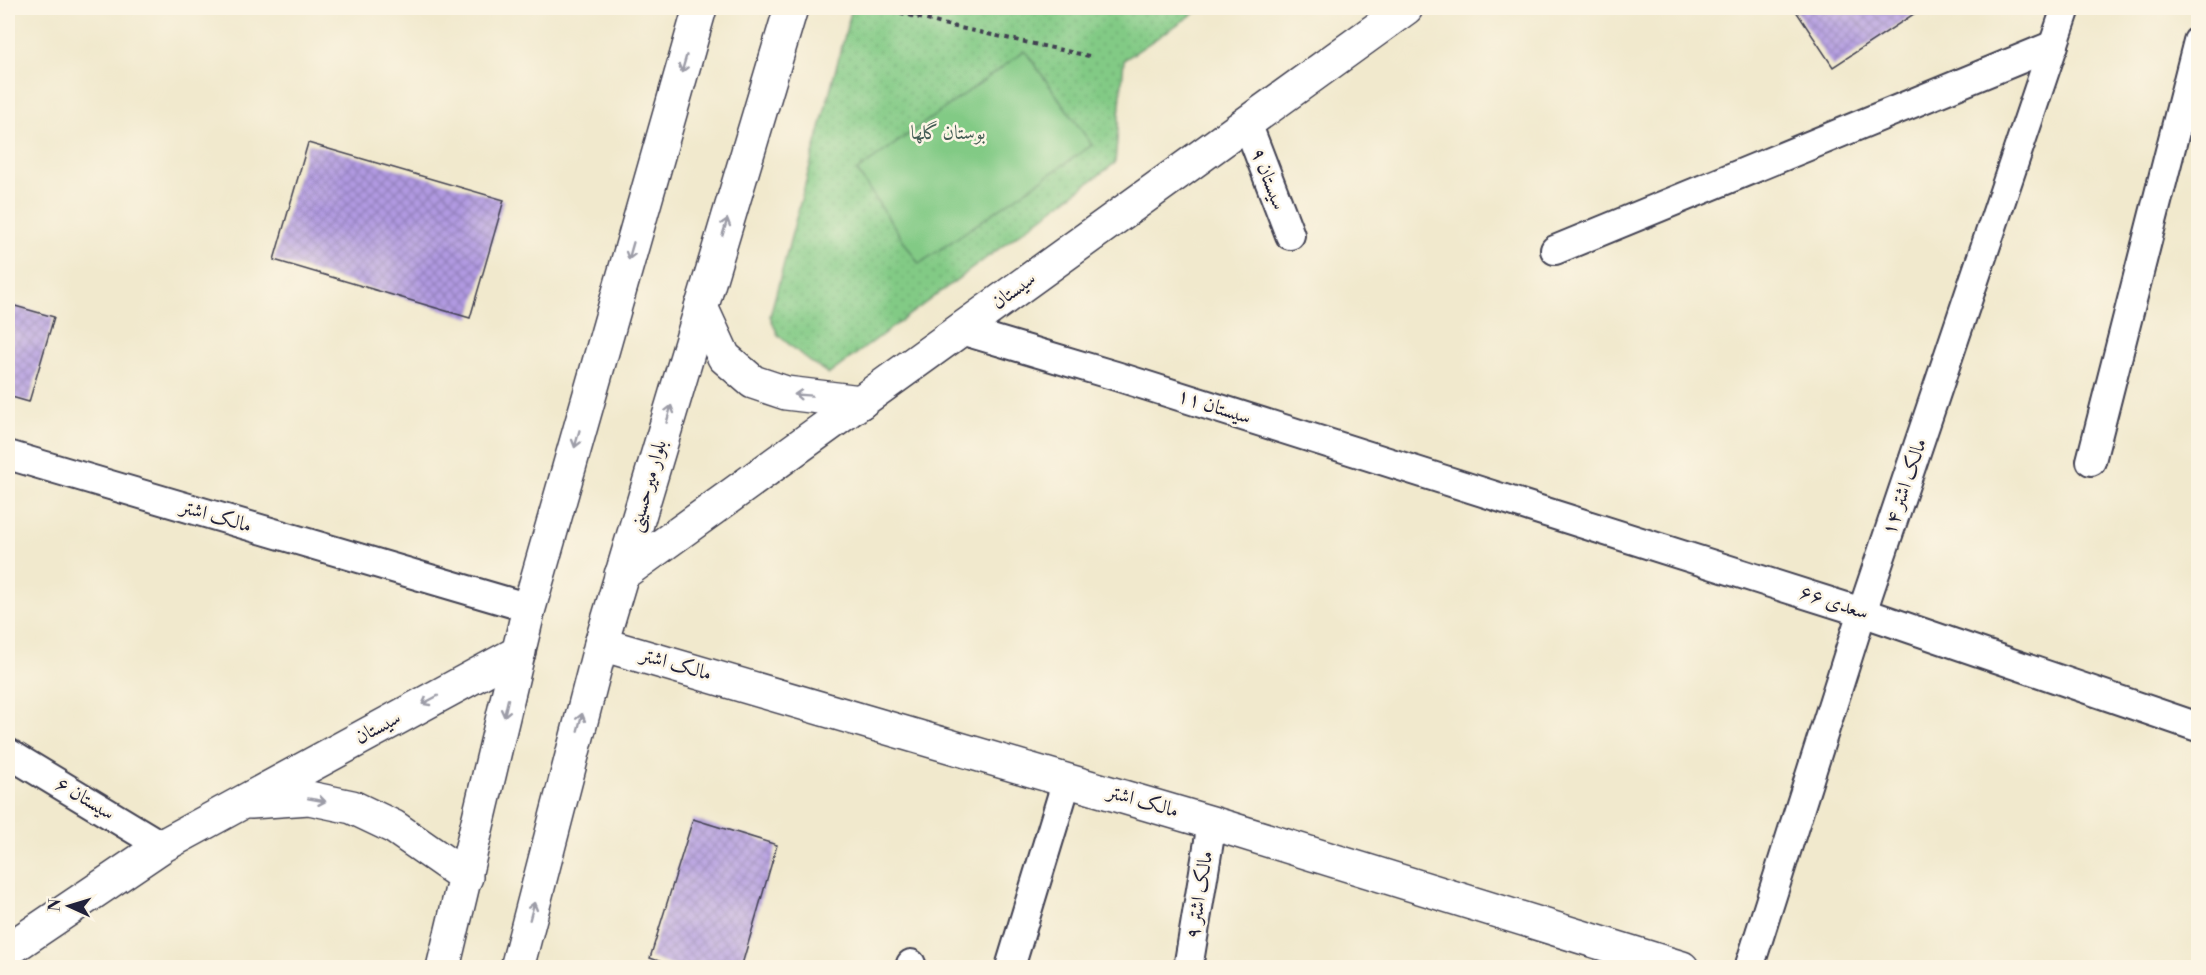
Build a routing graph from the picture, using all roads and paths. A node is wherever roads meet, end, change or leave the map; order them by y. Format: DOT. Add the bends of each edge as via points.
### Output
graph roads {
  1 [pos="700,8"];
  2 [pos="791,8"];
  3 [pos="883,8"];
  4 [pos="919,8"];
  5 [pos="1406,8"];
  6 [pos="2066,8"];
  7 [pos="916,17"];
  8 [pos="2199,41"];
  9 [pos="2054,45"];
  10 [pos="1089,56"];
  11 [pos="1247,123"];
  12 [pos="1290,235"];
  13 [pos="1555,250"];
  14 [pos="701,307"];
  15 [pos="960,330"];
  16 [pos="861,402"];
  17 [pos="8,455"];
  18 [pos="2091,461"];
  19 [pos="1467,487"];
  20 [pos="621,575"];
  21 [pos="529,608"];
  22 [pos="1862,612"];
  23 [pos="601,644"];
  24 [pos="519,652"];
  25 [pos="2199,727"];
  26 [pos="8,753"];
  27 [pos="1067,780"];
  28 [pos="238,803"];
  29 [pos="1212,823"];
  30 [pos="162,846"];
  31 [pos="466,877"];
  32 [pos="8,950"];
  33 [pos="1011,964"];
  34 [pos="443,968"];
  35 [pos="517,968"];
  36 [pos="1188,968"];
  37 [pos="1682,968"];
  38 [pos="1749,968"];
  1 -- 21 [label="street, one-way"];
  14 -- 2 [label="street, بلوار میرحسینی, one-way"];
  3 -- 7 [label="path"];
  4 -- 7 [label="path"];
  5 -- 11 [label="street, سیستان"];
  6 -- 9 [label="street, مالک اشتر ۱۴"];
  7 -- 10 [label="path"];
  8 -- 18 [label="street"];
  9 -- 13 [label="street"];
  9 -- 22 [label="street, مالک اشتر ۱۴"];
  11 -- 12 [label="street, سیستان ۹"];
  11 -- 15 [label="street, سیستان"];
  16 -- 14 [label="street, one-way" via="786,393 753,382 724,357"];
  20 -- 14 [label="street, بلوار میرحسینی, one-way"];
  15 -- 16 [label="street, سیستان"];
  15 -- 19 [label="street, سیستان ۱۱"];
  16 -- 20 [label="street, سیستان"];
  17 -- 21 [label="street, مالک اشتر"];
  19 -- 22 [label="street, سعدی ۶۶"];
  20 -- 23 [label="street, بلوار میرحسینی"];
  21 -- 24 [label="street"];
  22 -- 25 [label="street, سعدی ۶۶"];
  22 -- 38 [label="street, مالک اشتر ۱۴"];
  23 -- 27 [label="street, مالک اشتر"];
  35 -- 23 [label="street, بلوار میرحسینی, one-way"];
  24 -- 28 [label="street, سیستان, one-way"];
  24 -- 31 [label="street, one-way"];
  26 -- 30 [label="street, سیستان ۶"];
  27 -- 29 [label="street, مالک اشتر"];
  27 -- 33 [label="street"];
  28 -- 30 [label="street, سیستان"];
  28 -- 31 [label="street, سیستان, one-way" via="309,798 352,807 394,827"];
  29 -- 36 [label="street, مالک اشتر ۹"];
  29 -- 37 [label="street, مالک اشتر"];
  30 -- 32 [label="street, سیستان"];
  31 -- 34 [label="street"];
}
